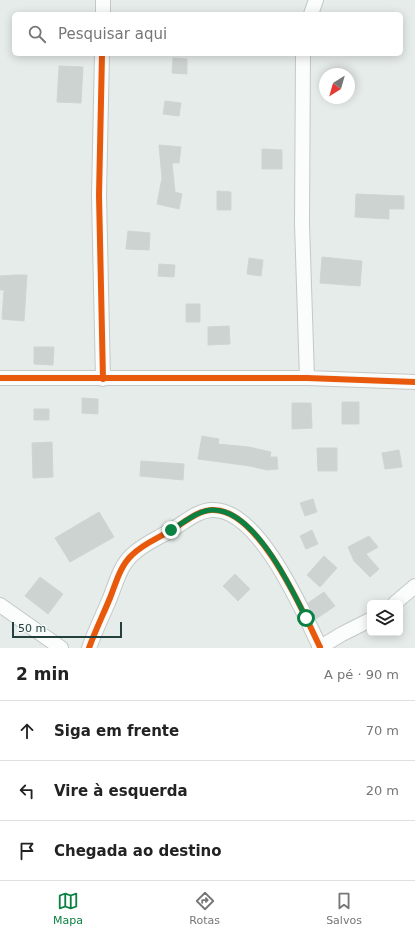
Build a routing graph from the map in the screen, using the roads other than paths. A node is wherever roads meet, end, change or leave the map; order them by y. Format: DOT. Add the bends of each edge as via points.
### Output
graph roads {
  1 [pos="103,0"];
  2 [pos="316,0"];
  3 [pos="103,12"];
  4 [pos="312,12"];
  5 [pos="102,56"];
  6 [pos="303,56"];
  7 [pos="0,378"];
  8 [pos="307,378"];
  9 [pos="103,379"];
  10 [pos="415,382"];
  11 [pos="415,586"];
  12 [pos="399,600"];
  13 [pos="0,605"];
  14 [pos="367,622"];
  15 [pos="61,648"];
  16 [pos="88,648"];
  17 [pos="320,648"];
  1 -- 3 [label="street"];
  2 -- 4 [label="street"];
  5 -- 9 [label="street" via="99,195"];
  6 -- 8 [label="street" via="302,224"];
  7 -- 9 [label="street"];
  8 -- 9 [label="street"];
  8 -- 10 [label="street"];
  11 -- 12 [label="street"];
  13 -- 15 [label="street"];
  14 -- 17 [label="street"];
  16 -- 17 [label="street" via="120,572 131,556 147,542 199,513 211,510 225,512 239,520 259,539 282,570"];
}
